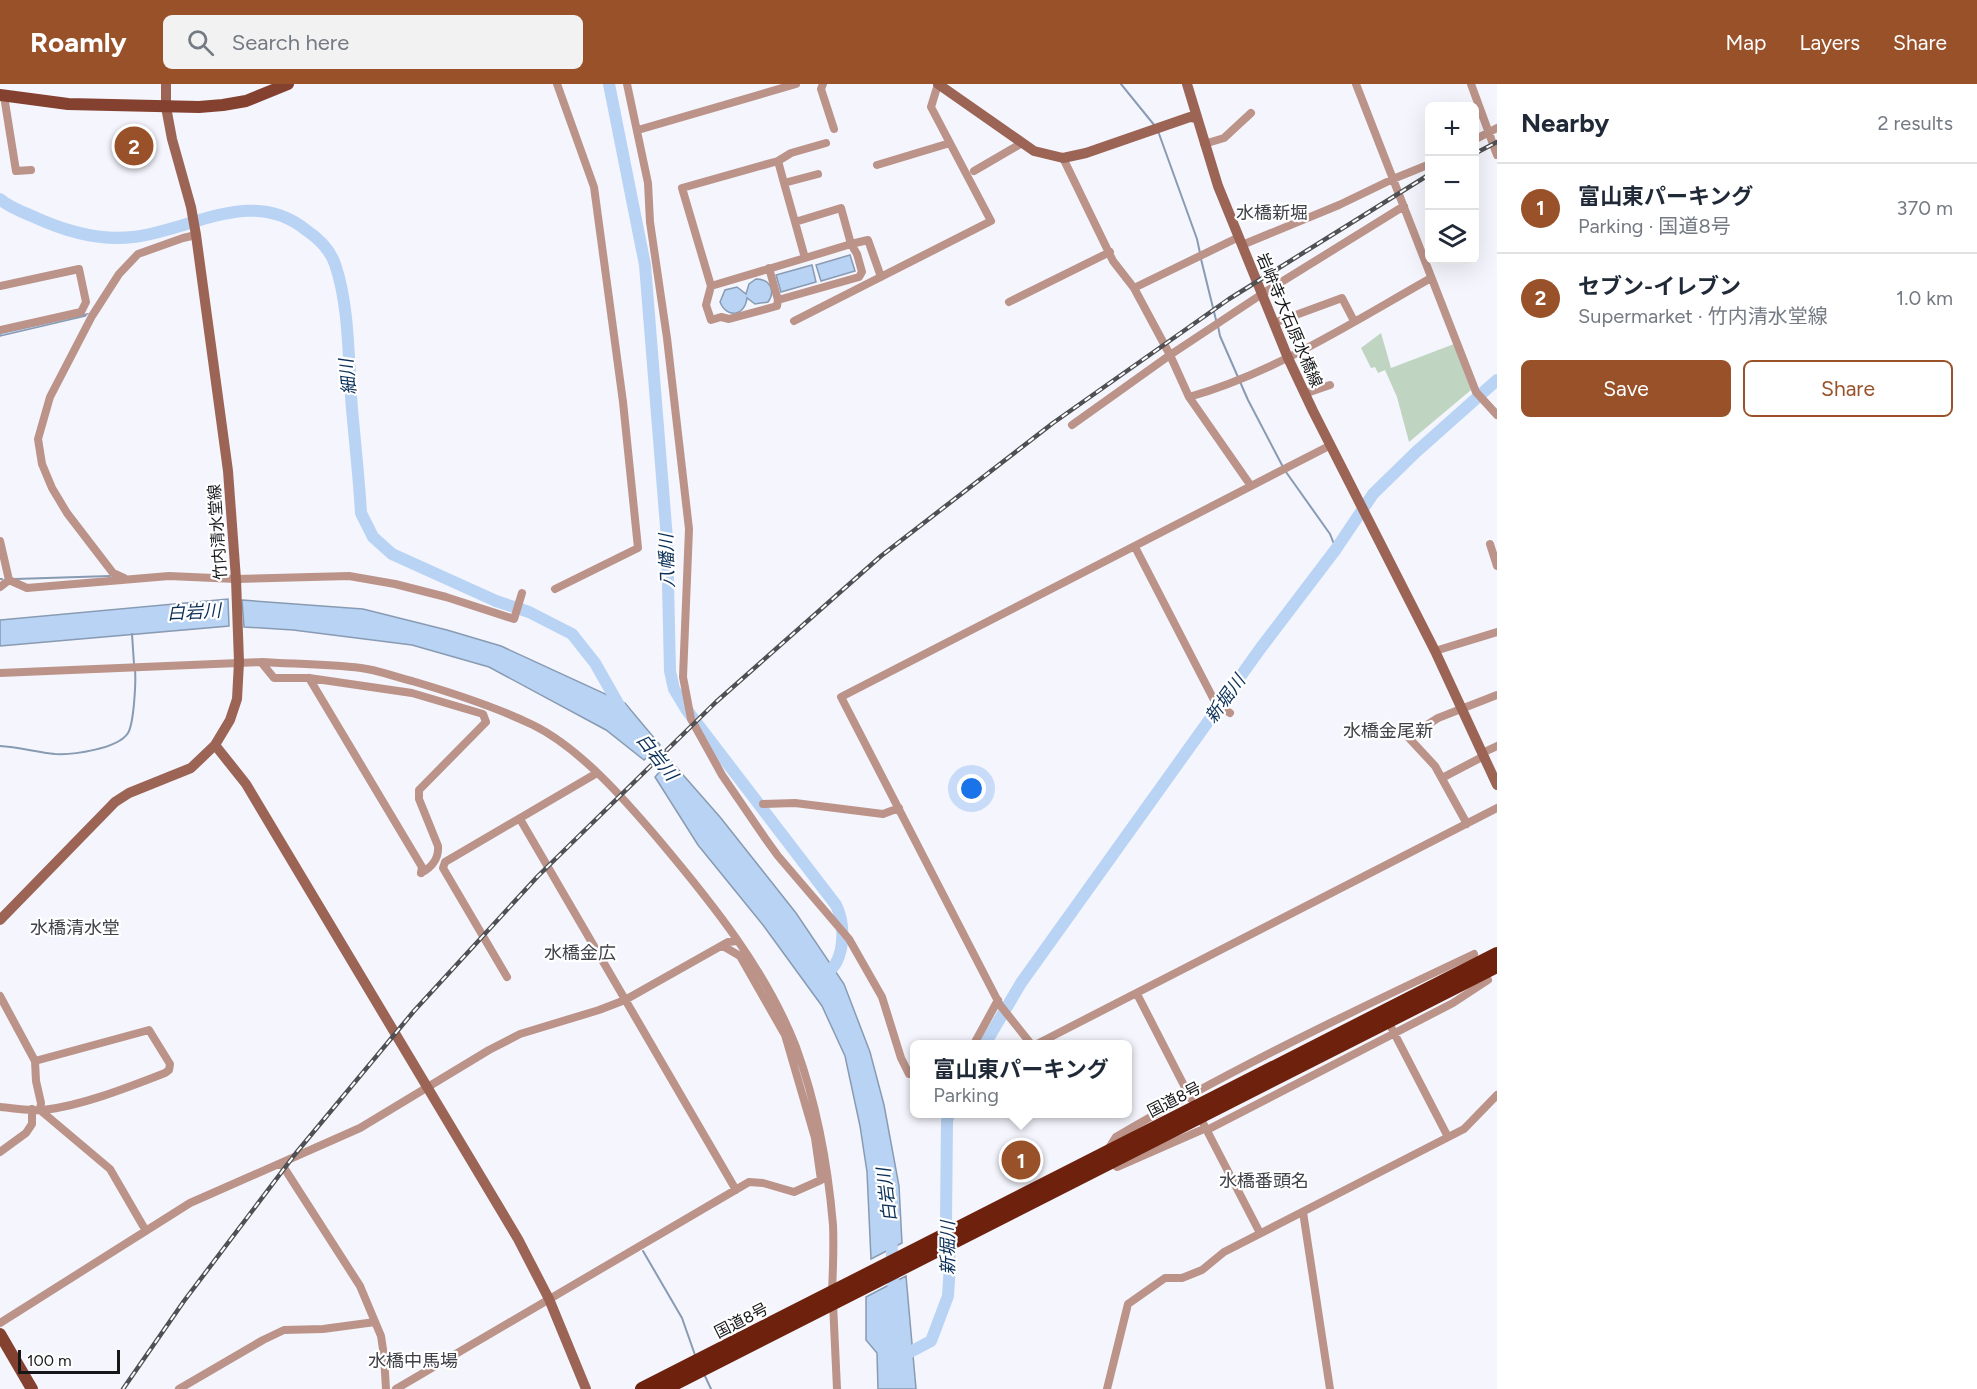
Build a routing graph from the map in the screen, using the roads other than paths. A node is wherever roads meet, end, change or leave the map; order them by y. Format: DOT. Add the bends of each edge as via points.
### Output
graph roads {
  1 [pos="166,84"];
  2 [pos="288,84"];
  3 [pos="556,84"];
  4 [pos="627,84"];
  5 [pos="796,84"];
  6 [pos="823,84"];
  7 [pos="938,84"];
  8 [pos="1187,84"];
  9 [pos="1356,84"];
  10 [pos="1471,84"];
  11 [pos="273,87"];
  12 [pos="3,92"];
  13 [pos="166,107"];
  14 [pos="1251,113"];
  15 [pos="1197,118"];
  16 [pos="1497,128"];
  17 [pos="834,129"];
  18 [pos="638,130"];
  19 [pos="1488,132"];
  20 [pos="1479,137"];
  21 [pos="826,143"];
  22 [pos="950,143"];
  23 [pos="1022,143"];
  24 [pos="1204,144"];
  25 [pos="1497,154"];
  26 [pos="1063,158"];
  27 [pos="778,161"];
  28 [pos="876,165"];
  29 [pos="1425,166"];
  30 [pos="31,170"];
  31 [pos="974,171"];
  32 [pos="818,174"];
  33 [pos="1393,179"];
  34 [pos="784,183"];
  35 [pos="1404,206"];
  36 [pos="795,222"];
  37 [pos="196,236"];
  38 [pos="1240,241"];
  39 [pos="851,243"];
  40 [pos="1110,252"];
  41 [pos="805,258"];
  42 [pos="769,268"];
  43 [pos="881,277"];
  44 [pos="1431,278"];
  45 [pos="0,286"];
  46 [pos="711,286"];
  47 [pos="1134,288"];
  48 [pos="1262,294"];
  49 [pos="778,300"];
  50 [pos="1009,302"];
  51 [pos="794,321"];
  52 [pos="1354,321"];
  53 [pos="1274,323"];
  54 [pos="0,330"];
  55 [pos="1170,355"];
  56 [pos="1288,358"];
  57 [pos="1330,385"];
  58 [pos="1304,394"];
  59 [pos="1189,397"];
  60 [pos="1497,415"];
  61 [pos="1072,425"];
  62 [pos="1331,445"];
  63 [pos="1251,486"];
  64 [pos="0,541"];
  65 [pos="1490,544"];
  66 [pos="1135,547"];
  67 [pos="1497,566"];
  68 [pos="9,579"];
  69 [pos="126,579"];
  70 [pos="236,579"];
  71 [pos="0,587"];
  72 [pos="555,589"];
  73 [pos="522,593"];
  74 [pos="1497,632"];
  75 [pos="1435,651"];
  76 [pos="239,662"];
  77 [pos="261,662"];
  78 [pos="0,673"];
  79 [pos="309,678"];
  80 [pos="1497,695"];
  81 [pos="1461,708"];
  82 [pos="1230,713"];
  83 [pos="215,745"];
  84 [pos="1497,746"];
  85 [pos="1483,755"];
  86 [pos="597,773"];
  87 [pos="1442,778"];
  88 [pos="1497,785"];
  89 [pos="763,804"];
  90 [pos="899,808"];
  91 [pos="1497,808"];
  92 [pos="520,819"];
  93 [pos="1467,824"];
  94 [pos="0,920"];
  95 [pos="737,941"];
  96 [pos="723,946"];
  97 [pos="1474,954"];
  98 [pos="1497,954"];
  99 [pos="1497,966"];
  100 [pos="507,977"];
  101 [pos="1488,980"];
  102 [pos="1137,994"];
  103 [pos="0,996"];
  104 [pos="625,1000"];
  105 [pos="999,1003"];
  106 [pos="1393,1030"];
  107 [pos="976,1040"];
  108 [pos="1028,1040"];
  109 [pos="1045,1040"];
  110 [pos="35,1061"];
  111 [pos="910,1074"];
  112 [pos="428,1088"];
  113 [pos="1497,1095"];
  114 [pos="1190,1097"];
  115 [pos="0,1107"];
  116 [pos="36,1109"];
  117 [pos="1205,1127"];
  118 [pos="1448,1137"];
  119 [pos="0,1152"];
  120 [pos="1109,1157"];
  121 [pos="281,1162"];
  122 [pos="736,1190"];
  123 [pos="1303,1212"];
  124 [pos="146,1231"];
  125 [pos="1260,1233"];
  126 [pos="836,1296"];
  127 [pos="549,1299"];
  128 [pos="375,1322"];
  129 [pos="0,1323"];
  130 [pos="0,1334"];
  131 [pos="32,1389"];
  132 [pos="179,1389"];
  133 [pos="386,1389"];
  134 [pos="396,1389"];
  135 [pos="586,1389"];
  136 [pos="642,1389"];
  137 [pos="664,1389"];
  138 [pos="837,1389"];
  139 [pos="1107,1389"];
  140 [pos="1330,1389"];
  1 -- 13 [label="main road, 竹内清水堂線"];
  2 -- 11 [label="main road"];
  3 -- 72 [label="street" via="594,187 618,355 638,548"];
  4 -- 18 [label="street"];
  5 -- 18 [label="street"];
  6 -- 17 [label="street" via="821,89"];
  7 -- 22 [label="street" via="931,107"];
  7 -- 23 [label="main road"];
  8 -- 15 [label="main road, 岩峅寺大石原水橋線"];
  9 -- 33 [label="street"];
  10 -- 19 [label="street"];
  11 -- 13 [label="main road" via="246,101"];
  12 -- 13 [label="main road" via="68,104"];
  12 -- 30 [label="street" via="16,171"];
  13 -- 37 [label="main road, 竹内清水堂線"];
  14 -- 24 [label="street" via="1224,138"];
  15 -- 24 [label="main road, 岩峅寺大石原水橋線"];
  15 -- 26 [label="main road"];
  16 -- 19 [label="street"];
  18 -- 111 [label="street" via="668,338 689,529 682,677 691,719 722,775 771,847 849,939 882,997 901,1058"];
  19 -- 20 [label="street"];
  19 -- 25 [label="street"];
  21 -- 27 [label="street"];
  22 -- 28 [label="street"];
  22 -- 43 [label="street" via="991,221"];
  23 -- 26 [label="main road" via="1034,151"];
  23 -- 31 [label="street"];
  24 -- 38 [label="main road, 岩峅寺大石原水橋線"];
  26 -- 40 [label="street"];
  27 -- 34 [label="street"];
  27 -- 46 [label="street" via="682,188"];
  29 -- 33 [label="street"];
  32 -- 34 [label="street"];
  33 -- 35 [label="street"];
  33 -- 38 [label="street" via="1339,205"];
  34 -- 36 [label="street"];
  35 -- 44 [label="street"];
  35 -- 48 [label="street"];
  36 -- 39 [label="street" via="841,208"];
  36 -- 41 [label="street"];
  37 -- 69 [label="street" via="138,254 119,274 50,397 38,439 47,479 67,513 113,573"];
  37 -- 70 [label="main road, 竹内清水堂線" via="228,471"];
  38 -- 47 [label="street"];
  38 -- 48 [label="main road, 岩峅寺大石原水橋線"];
  39 -- 41 [label="street"];
  39 -- 43 [label="street" via="868,240"];
  39 -- 49 [label="street" via="862,273 859,277"];
  40 -- 47 [label="street"];
  40 -- 50 [label="street"];
  41 -- 42 [label="street"];
  42 -- 46 [label="street"];
  42 -- 49 [label="street"];
  43 -- 51 [label="street"];
  44 -- 52 [label="street"];
  44 -- 60 [label="street" via="1476,392"];
  45 -- 54 [label="street" via="78,269 86,302 81,312"];
  46 -- 49 [label="street" via="706,305 711,320 777,306"];
  47 -- 55 [label="street"];
  48 -- 53 [label="main road, 岩峅寺大石原水橋線"];
  48 -- 55 [label="street"];
  52 -- 53 [label="street" via="1342,298"];
  52 -- 56 [label="street"];
  53 -- 56 [label="main road, 岩峅寺大石原水橋線"];
  55 -- 59 [label="street"];
  55 -- 61 [label="street"];
  56 -- 58 [label="main road, 岩峅寺大石原水橋線"];
  56 -- 59 [label="street" via="1247,378"];
  57 -- 58 [label="street"];
  58 -- 62 [label="main road, 岩峅寺大石原水橋線"];
  59 -- 63 [label="street"];
  62 -- 63 [label="street"];
  62 -- 75 [label="main road, 岩峅寺大石原水橋線"];
  63 -- 66 [label="street"];
  64 -- 68 [label="street"];
  65 -- 67 [label="street"];
  66 -- 82 [label="street" via="1215,702"];
  66 -- 90 [label="street" via="841,697"];
  68 -- 69 [label="street" via="27,588"];
  68 -- 71 [label="street"];
  69 -- 70 [label="street"];
  70 -- 73 [label="street" via="349,576 446,597 514,619"];
  70 -- 76 [label="main road, 竹内清水堂線"];
  74 -- 75 [label="street"];
  75 -- 81 [label="main road, 岩峅寺大石原水橋線"];
  76 -- 77 [label="street"];
  76 -- 78 [label="street"];
  76 -- 83 [label="main road, 竹内清水堂線" via="237,699"];
  77 -- 79 [label="street" via="274,678"];
  77 -- 86 [label="street" via="363,668 469,698 535,726"];
  79 -- 79 [label="street" via="422,867 421,873 427,870 439,853 419,790 486,722 483,714 412,693"];
  80 -- 81 [label="street"];
  81 -- 85 [label="main road, 岩峅寺大石原水橋線"];
  81 -- 87 [label="street" via="1408,737 1436,765"];
  83 -- 94 [label="main road, 竹内清水堂線" via="191,768 115,802"];
  83 -- 112 [label="main road" via="246,784"];
  84 -- 85 [label="street"];
  85 -- 87 [label="street"];
  85 -- 88 [label="main road, 岩峅寺大石原水橋線"];
  86 -- 92 [label="street"];
  86 -- 95 [label="street" via="648,826"];
  87 -- 93 [label="street"];
  89 -- 90 [label="street" via="795,803 883,814"];
  90 -- 105 [label="street"];
  91 -- 93 [label="street"];
  92 -- 100 [label="street" via="445,862 443,868"];
  92 -- 104 [label="street"];
  93 -- 102 [label="street"];
  95 -- 96 [label="street"];
  95 -- 126 [label="street" via="796,1048 818,1127 833,1227"];
  96 -- 104 [label="street"];
  96 -- 122 [label="street" via="740,956 785,1035 815,1138 821,1180 794,1192 754,1182"];
  97 -- 114 [label="street"];
  98 -- 120 [label="highway, 国道8号"];
  99 -- 120 [label="highway, 国道8号"];
  101 -- 106 [label="street" via="1454,1002"];
  102 -- 109 [label="street"];
  102 -- 114 [label="street"];
  103 -- 110 [label="street"];
  104 -- 112 [label="street" via="520,1034"];
  104 -- 122 [label="street"];
  105 -- 107 [label="street"];
  105 -- 108 [label="street"];
  106 -- 117 [label="street"];
  106 -- 118 [label="street"];
  110 -- 116 [label="street" via="41,1103"];
  110 -- 116 [label="street" via="149,1030 170,1064 165,1073 122,1089 62,1107"];
  112 -- 121 [label="street" via="360,1128"];
  112 -- 127 [label="main road"];
  113 -- 118 [label="street" via="1464,1129"];
  114 -- 120 [label="street" via="1116,1137"];
  115 -- 116 [label="street"];
  116 -- 119 [label="street" via="26,1133"];
  116 -- 124 [label="street" via="110,1169"];
  117 -- 120 [label="street" via="1117,1167"];
  117 -- 125 [label="street"];
  118 -- 123 [label="street"];
  120 -- 126 [label="highway, 国道8号"];
  121 -- 124 [label="street" via="190,1203"];
  121 -- 128 [label="street" via="360,1286"];
  122 -- 127 [label="street"];
  123 -- 125 [label="street"];
  123 -- 140 [label="street"];
  124 -- 129 [label="street"];
  125 -- 139 [label="street" via="1224,1252 1202,1270 1182,1278 1165,1278 1128,1304"];
  126 -- 136 [label="highway, 国道8号"];
  126 -- 137 [label="highway, 国道8号"];
  126 -- 138 [label="street"];
  127 -- 134 [label="street"];
  127 -- 135 [label="main road"];
  128 -- 132 [label="street" via="284,1330"];
  128 -- 133 [label="street" via="381,1336"];
  130 -- 131 [label="main road"];
}
